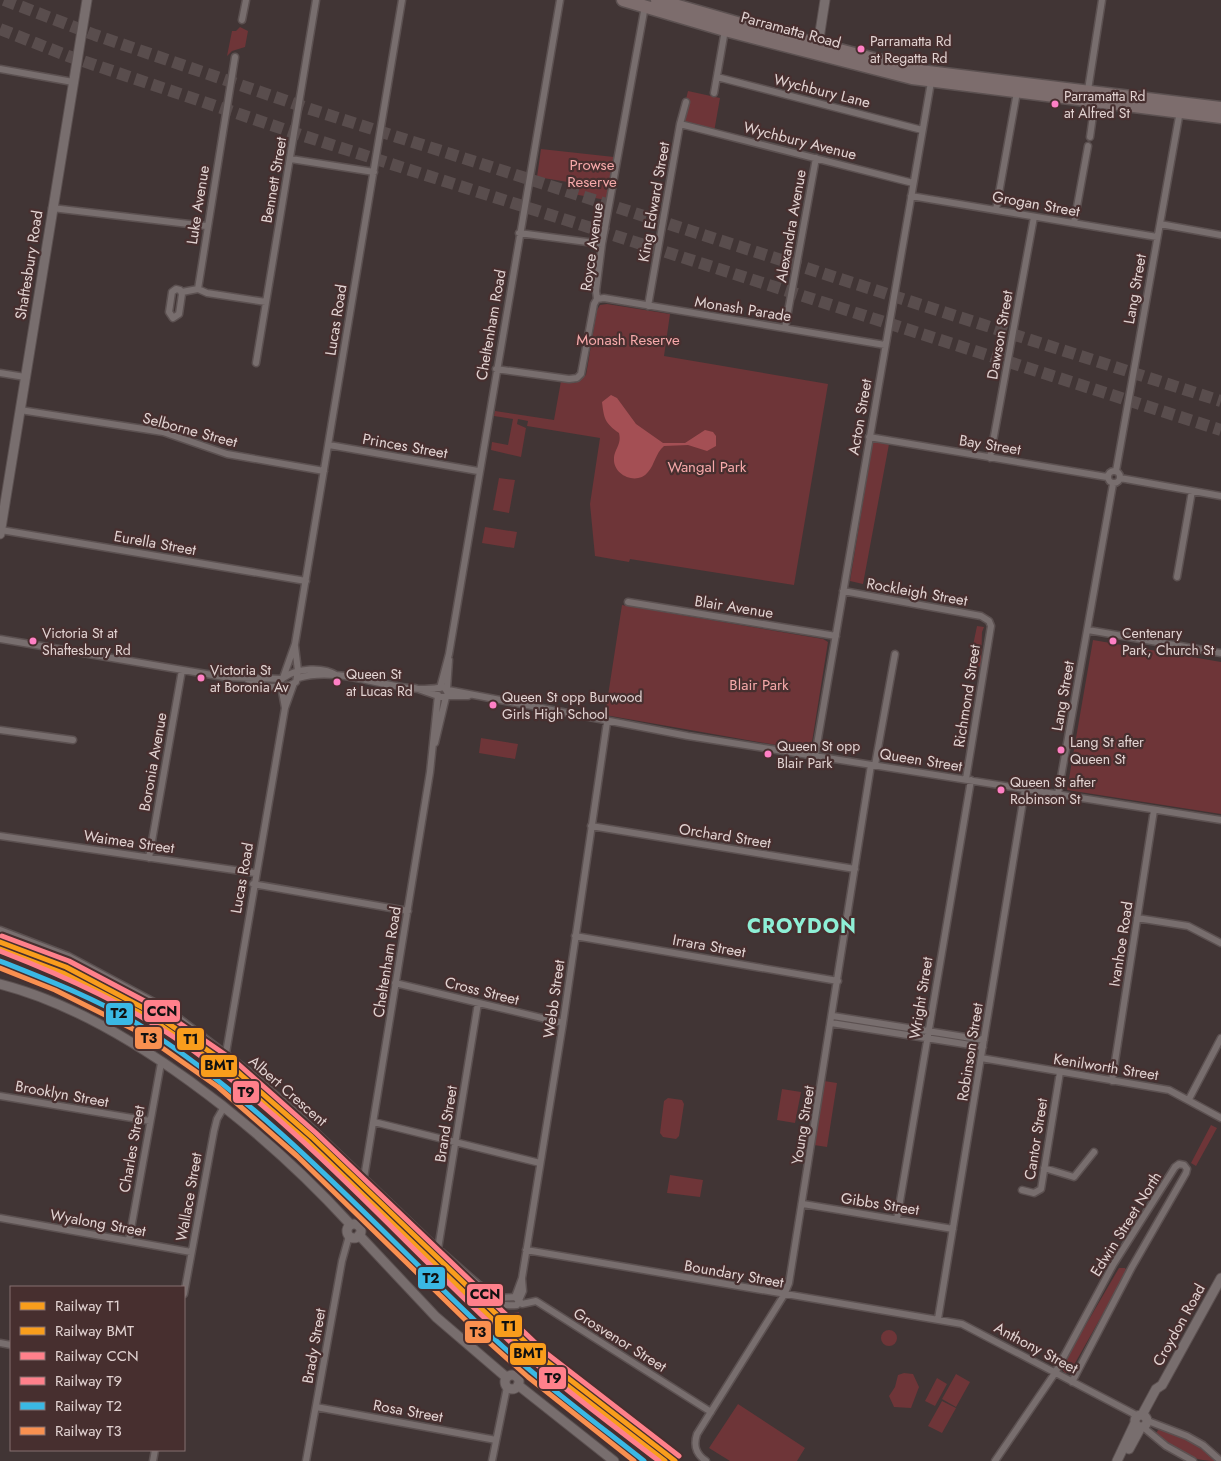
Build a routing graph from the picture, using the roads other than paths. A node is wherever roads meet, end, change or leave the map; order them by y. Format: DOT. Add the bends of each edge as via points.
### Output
graph roads {
  1 [pos="87,0"];
  2 [pos="246,0"];
  3 [pos="316,0"];
  4 [pos="402,0"];
  5 [pos="560,0"];
  6 [pos="623,0"];
  7 [pos="657,0"];
  8 [pos="825,0"];
  9 [pos="1102,0"];
  10 [pos="645,6"];
  11 [pos="242,20"];
  12 [pos="725,30"];
  13 [pos="818,45"];
  14 [pos="235,57"];
  15 [pos="0,69"];
  16 [pos="716,77"];
  17 [pos="73,82"];
  18 [pos="931,82"];
  19 [pos="1017,92"];
  20 [pos="714,93"];
  21 [pos="1092,95"];
  22 [pos="686,102"];
  23 [pos="1221,108"];
  24 [pos="1180,111"];
  25 [pos="1221,117"];
  26 [pos="680,124"];
  27 [pos="922,130"];
  28 [pos="1090,137"];
  29 [pos="1088,146"];
  30 [pos="816,158"];
  31 [pos="290,159"];
  32 [pos="374,172"];
  33 [pos="913,183"];
  34 [pos="911,196"];
  35 [pos="52,208"];
  36 [pos="996,210"];
  37 [pos="1034,217"];
  38 [pos="1074,223"];
  39 [pos="1160,224"];
  40 [pos="206,226"];
  41 [pos="519,232"];
  42 [pos="1221,235"];
  43 [pos="1157,237"];
  44 [pos="602,244"];
  45 [pos="198,289"];
  46 [pos="182,292"];
  47 [pos="597,299"];
  48 [pos="266,302"];
  49 [pos="648,306"];
  50 [pos="785,328"];
  51 [pos="885,345"];
  52 [pos="256,363"];
  53 [pos="496,369"];
  54 [pos="0,373"];
  55 [pos="25,377"];
  56 [pos="20,410"];
  57 [pos="870,437"];
  58 [pos="329,445"];
  59 [pos="990,458"];
  60 [pos="324,471"];
  61 [pos="478,471"];
  62 [pos="1116,471"];
  63 [pos="1107,477"];
  64 [pos="1120,478"];
  65 [pos="1113,484"];
  66 [pos="1192,491"];
  67 [pos="1221,496"];
  68 [pos="3,508"];
  69 [pos="1,530"];
  70 [pos="0,534"];
  71 [pos="1177,577"];
  72 [pos="306,581"];
  73 [pos="843,591"];
  74 [pos="628,602"];
  75 [pos="986,618"];
  76 [pos="1088,630"];
  77 [pos="836,636"];
  78 [pos="0,639"];
  79 [pos="295,644"];
  80 [pos="1221,653"];
  81 [pos="895,654"];
  82 [pos="182,670"];
  83 [pos="296,676"];
  84 [pos="282,682"];
  85 [pos="443,692"];
  86 [pos="284,708"];
  87 [pos="607,722"];
  88 [pos="0,730"];
  89 [pos="74,740"];
  90 [pos="815,756"];
  91 [pos="873,765"];
  92 [pos="968,780"];
  93 [pos="1026,789"];
  94 [pos="1058,794"];
  95 [pos="1154,810"];
  96 [pos="1221,820"];
  97 [pos="591,826"];
  98 [pos="0,836"];
  99 [pos="149,858"];
  100 [pos="855,868"];
  101 [pos="255,873"];
  102 [pos="253,884"];
  103 [pos="408,911"];
  104 [pos="1137,918"];
  105 [pos="0,930"];
  106 [pos="575,936"];
  107 [pos="1221,942"];
  108 [pos="838,981"];
  109 [pos="396,983"];
  110 [pos="0,984"];
  111 [pos="478,1003"];
  112 [pos="832,1019"];
  113 [pos="563,1024"];
  114 [pos="929,1031"];
  115 [pos="1221,1038"];
  116 [pos="927,1039"];
  117 [pos="984,1040"];
  118 [pos="983,1047"];
  119 [pos="226,1053"];
  120 [pos="981,1058"];
  121 [pos="161,1062"];
  122 [pos="1060,1072"];
  123 [pos="1112,1081"];
  124 [pos="0,1096"];
  125 [pos="1189,1099"];
  126 [pos="224,1108"];
  127 [pos="1221,1118"];
  128 [pos="150,1121"];
  129 [pos="374,1122"];
  130 [pos="456,1142"];
  131 [pos="1094,1152"];
  132 [pos="540,1163"];
  133 [pos="1044,1168"];
  134 [pos="364,1178"];
  135 [pos="1022,1190"];
  136 [pos="802,1204"];
  137 [pos="0,1218"];
  138 [pos="897,1219"];
  139 [pos="350,1224"];
  140 [pos="953,1228"];
  141 [pos="359,1235"];
  142 [pos="349,1236"];
  143 [pos="129,1240"];
  144 [pos="438,1249"];
  145 [pos="526,1250"];
  146 [pos="191,1252"];
  147 [pos="1221,1278"];
  148 [pos="185,1288"];
  149 [pos="784,1296"];
  150 [pos="517,1300"];
  151 [pos="938,1319"];
  152 [pos="1055,1373"];
  153 [pos="506,1377"];
  154 [pos="1072,1382"];
  155 [pos="518,1385"];
  156 [pos="507,1387"];
  157 [pos="316,1407"];
  158 [pos="711,1412"];
  159 [pos="1141,1421"];
  160 [pos="496,1440"];
  161 [pos="306,1461"];
  162 [pos="492,1461"];
  163 [pos="614,1461"];
  164 [pos="706,1461"];
  165 [pos="995,1461"];
  166 [pos="1117,1461"];
  167 [pos="1121,1461"];
  168 [pos="1193,1461"];
  169 [pos="1221,1461"];
  1 -- 17 [label="main road, Shaftesbury Road"];
  2 -- 11 [label="street"];
  3 -- 31 [label="street, Bennett Street"];
  4 -- 32 [label="street, Lucas Road"];
  5 -- 41 [label="street, Cheltenham Road"];
  6 -- 10 [label="highway, Parramatta Road"];
  7 -- 13 [label="highway, Parramatta Road"];
  8 -- 13 [label="main road"];
  9 -- 21 [label="street"];
  10 -- 12 [label="highway, Parramatta Road"];
  10 -- 44 [label="street, Royce Avenue"];
  12 -- 16 [label="street"];
  12 -- 18 [label="highway, Parramatta Road"];
  13 -- 21 [label="highway, Parramatta Road" via="920,71"];
  14 -- 40 [label="street, Luke Avenue"];
  15 -- 17 [label="street"];
  16 -- 20 [label="street"];
  16 -- 27 [label="street, Wychbury Lane"];
  17 -- 35 [label="main road, Shaftesbury Road"];
  18 -- 19 [label="highway, Parramatta Road"];
  18 -- 27 [label="street, Acton Street"];
  19 -- 21 [label="highway, Parramatta Road"];
  19 -- 36 [label="street"];
  21 -- 23 [label="highway, Parramatta Road"];
  21 -- 24 [label="highway, Parramatta Road"];
  21 -- 28 [label="street"];
  22 -- 26 [label="street, King Edward Street"];
  24 -- 25 [label="highway, Parramatta Road"];
  24 -- 39 [label="street, Lang Street"];
  26 -- 30 [label="street, Wychbury Avenue"];
  26 -- 49 [label="street, King Edward Street"];
  27 -- 33 [label="street, Acton Street"];
  29 -- 38 [label="street"];
  30 -- 33 [label="street, Wychbury Avenue"];
  30 -- 50 [label="street, Alexandra Avenue"];
  31 -- 32 [label="street"];
  31 -- 48 [label="street, Bennett Street"];
  32 -- 58 [label="street, Lucas Road"];
  33 -- 34 [label="street, Acton Street"];
  34 -- 36 [label="street, Grogan Street"];
  34 -- 51 [label="street, Acton Street"];
  35 -- 40 [label="street"];
  35 -- 55 [label="main road, Shaftesbury Road"];
  36 -- 37 [label="street, Grogan Street"];
  37 -- 38 [label="street, Grogan Street"];
  37 -- 59 [label="street, Dawson Street"];
  38 -- 43 [label="street, Grogan Street"];
  39 -- 42 [label="street"];
  39 -- 43 [label="street, Lang Street"];
  40 -- 45 [label="street, Luke Avenue"];
  41 -- 44 [label="street"];
  41 -- 53 [label="street, Cheltenham Road"];
  43 -- 62 [label="street, Lang Street"];
  44 -- 47 [label="street, Royce Avenue"];
  45 -- 46 [label="street"];
  45 -- 48 [label="street"];
  47 -- 49 [label="street, Monash Parade"];
  47 -- 53 [label="street, Royce Avenue" via="583,370 577,378"];
  48 -- 52 [label="street, Bennett Street"];
  49 -- 50 [label="street, Monash Parade"];
  50 -- 51 [label="street, Monash Parade"];
  51 -- 57 [label="street, Acton Street"];
  53 -- 61 [label="street, Cheltenham Road"];
  54 -- 55 [label="street"];
  55 -- 56 [label="main road, Shaftesbury Road"];
  56 -- 60 [label="street, Selborne Street" via="163,432 227,454"];
  56 -- 68 [label="main road, Shaftesbury Road"];
  57 -- 59 [label="street, Bay Street"];
  57 -- 73 [label="street, Acton Street"];
  58 -- 60 [label="street, Lucas Road"];
  58 -- 61 [label="street, Princes Street"];
  59 -- 63 [label="street, Bay Street"];
  60 -- 72 [label="street, Lucas Road"];
  61 -- 85 [label="street, Cheltenham Road"];
  62 -- 63 [label="street"];
  62 -- 64 [label="street"];
  63 -- 65 [label="street"];
  64 -- 65 [label="street"];
  64 -- 66 [label="street"];
  65 -- 76 [label="street, Lang Street"];
  66 -- 67 [label="street"];
  66 -- 71 [label="street"];
  68 -- 69 [label="main road, Shaftesbury Road"];
  69 -- 70 [label="main road, Shaftesbury Road"];
  69 -- 72 [label="street, Eurella Street"];
  72 -- 79 [label="street, Lucas Road"];
  73 -- 75 [label="street, Rockleigh Street"];
  73 -- 77 [label="street, Acton Street"];
  74 -- 77 [label="street, Blair Avenue"];
  75 -- 92 [label="street, Richmond Street" via="991,626"];
  76 -- 80 [label="street"];
  76 -- 94 [label="street, Lang Street"];
  77 -- 90 [label="street, Acton Street"];
  78 -- 82 [label="street"];
  79 -- 83 [label="street, Lucas Road"];
  79 -- 84 [label="street, Lucas Road"];
  81 -- 91 [label="street, Young Street"];
  82 -- 84 [label="street"];
  82 -- 99 [label="street, Boronia Avenue"];
  83 -- 84 [label="street"];
  83 -- 84 [label="street" via="286,688"];
  83 -- 85 [label="street, Queen Street" via="338,676"];
  83 -- 86 [label="street, Lucas Road"];
  84 -- 86 [label="street, Lucas Road"];
  85 -- 87 [label="street, Queen Street"];
  85 -- 103 [label="street, Cheltenham Road"];
  86 -- 101 [label="street, Lucas Road"];
  87 -- 90 [label="street, Queen Street"];
  87 -- 97 [label="street, Webb Street"];
  88 -- 89 [label="street"];
  90 -- 91 [label="street, Queen Street"];
  91 -- 92 [label="street, Queen Street"];
  91 -- 100 [label="street, Young Street"];
  92 -- 93 [label="street, Queen Street"];
  92 -- 114 [label="street, Wright Street"];
  93 -- 94 [label="street, Queen Street"];
  93 -- 117 [label="street, Robinson Street"];
  94 -- 95 [label="street, Queen Street"];
  95 -- 96 [label="street, Queen Street"];
  95 -- 104 [label="street, Ivanhoe Road"];
  97 -- 100 [label="street, Orchard Street"];
  97 -- 106 [label="street, Webb Street"];
  98 -- 99 [label="street, Waimea Street"];
  99 -- 101 [label="street, Waimea Street"];
  100 -- 108 [label="street, Young Street"];
  101 -- 102 [label="street, Lucas Road"];
  102 -- 103 [label="street"];
  102 -- 119 [label="street, Lucas Road"];
  103 -- 109 [label="street, Cheltenham Road"];
  104 -- 107 [label="street" via="1188,926"];
  104 -- 123 [label="street, Ivanhoe Road"];
  105 -- 119 [label="street, Albert Crescent" via="68,956 128,986 167,1009"];
  106 -- 108 [label="street, Irrara Street"];
  106 -- 113 [label="street, Webb Street"];
  108 -- 112 [label="street, Young Street"];
  109 -- 111 [label="street, Cross Street"];
  109 -- 129 [label="street, Cheltenham Road"];
  110 -- 121 [label="main road" via="51,1000 116,1032"];
  111 -- 113 [label="street, Cross Street"];
  111 -- 130 [label="street, Brand Street"];
  112 -- 114 [label="street"];
  112 -- 116 [label="street"];
  112 -- 136 [label="street, Young Street"];
  113 -- 132 [label="street, Webb Street"];
  114 -- 116 [label="street, Wright Street"];
  114 -- 117 [label="street"];
  115 -- 125 [label="street"];
  116 -- 118 [label="street"];
  116 -- 138 [label="street, Wright Street"];
  117 -- 118 [label="street, Robinson Street"];
  118 -- 120 [label="street, Robinson Street"];
  119 -- 134 [label="street, Albert Crescent" via="296,1113"];
  120 -- 122 [label="street, Kenilworth Street"];
  120 -- 140 [label="street, Robinson Street"];
  121 -- 126 [label="main road"];
  121 -- 128 [label="street, Charles Street"];
  122 -- 123 [label="street, Kenilworth Street"];
  122 -- 133 [label="street, Cantor Street"];
  123 -- 125 [label="street, Kenilworth Street" via="1169,1090"];
  124 -- 128 [label="street, Brooklyn Street"];
  125 -- 127 [label="street, Kenilworth Street"];
  126 -- 139 [label="main road" via="303,1176"];
  126 -- 146 [label="street, Wallace Street" via="214,1131"];
  128 -- 143 [label="street, Charles Street"];
  129 -- 130 [label="street"];
  129 -- 134 [label="street, Cheltenham Road"];
  130 -- 132 [label="street"];
  130 -- 144 [label="street, Brand Street"];
  131 -- 133 [label="street" via="1074,1177"];
  132 -- 145 [label="street, Webb Street"];
  133 -- 135 [label="street, Cantor Street" via="1039,1192"];
  134 -- 144 [label="street, Albert Crescent"];
  136 -- 138 [label="street, Gibbs Street"];
  136 -- 149 [label="street, Young Street" via="790,1280"];
  137 -- 143 [label="street, Wyalong Street"];
  138 -- 140 [label="street, Gibbs Street"];
  139 -- 141 [label="main road" via="358,1225"];
  139 -- 142 [label="main road" via="346,1231"];
  140 -- 151 [label="street, Robinson Street"];
  141 -- 142 [label="main road" via="356,1238"];
  141 -- 153 [label="main road" via="436,1317"];
  142 -- 157 [label="street, Brady Street"];
  143 -- 146 [label="street, Wyalong Street"];
  144 -- 150 [label="street, Albert Crescent" via="490,1299 507,1306 517,1305"];
  145 -- 149 [label="street, Boundary Street"];
  145 -- 150 [label="street, Webb Street" via="523,1291"];
  146 -- 148 [label="street, Wallace Street"];
  147 -- 159 [label="main road, Croydon Road" via="1162,1385 1156,1389"];
  149 -- 151 [label="street, Boundary Street"];
  149 -- 158 [label="street, Young Street"];
  150 -- 158 [label="street, Grosvenor Street" via="522,1304 536,1301"];
  151 -- 152 [label="street, Anthony Street" via="968,1326"];
  152 -- 154 [label="street, Anthony Street"];
  152 -- 154 [label="street, Edwin Street North" via="1113,1265 1175,1167 1184,1165 1186,1173"];
  152 -- 165 [label="street, Edwin Street North"];
  153 -- 155 [label="main road" via="516,1376"];
  153 -- 156 [label="main road"];
  154 -- 159 [label="street, Anthony Street"];
  155 -- 156 [label="main road" via="513,1389"];
  155 -- 163 [label="main road"];
  156 -- 160 [label="street"];
  157 -- 160 [label="street, Rosa Street"];
  157 -- 161 [label="street, Brady Street"];
  158 -- 164 [label="street, Young Street" via="695,1444 698,1454"];
  159 -- 166 [label="main road, Croydon Road"];
  159 -- 167 [label="main road, Croydon Road"];
  159 -- 168 [label="street, Anthony Street" via="1166,1446"];
  159 -- 169 [label="street, Anthony Street" via="1187,1436"];
  160 -- 162 [label="street"];
}
